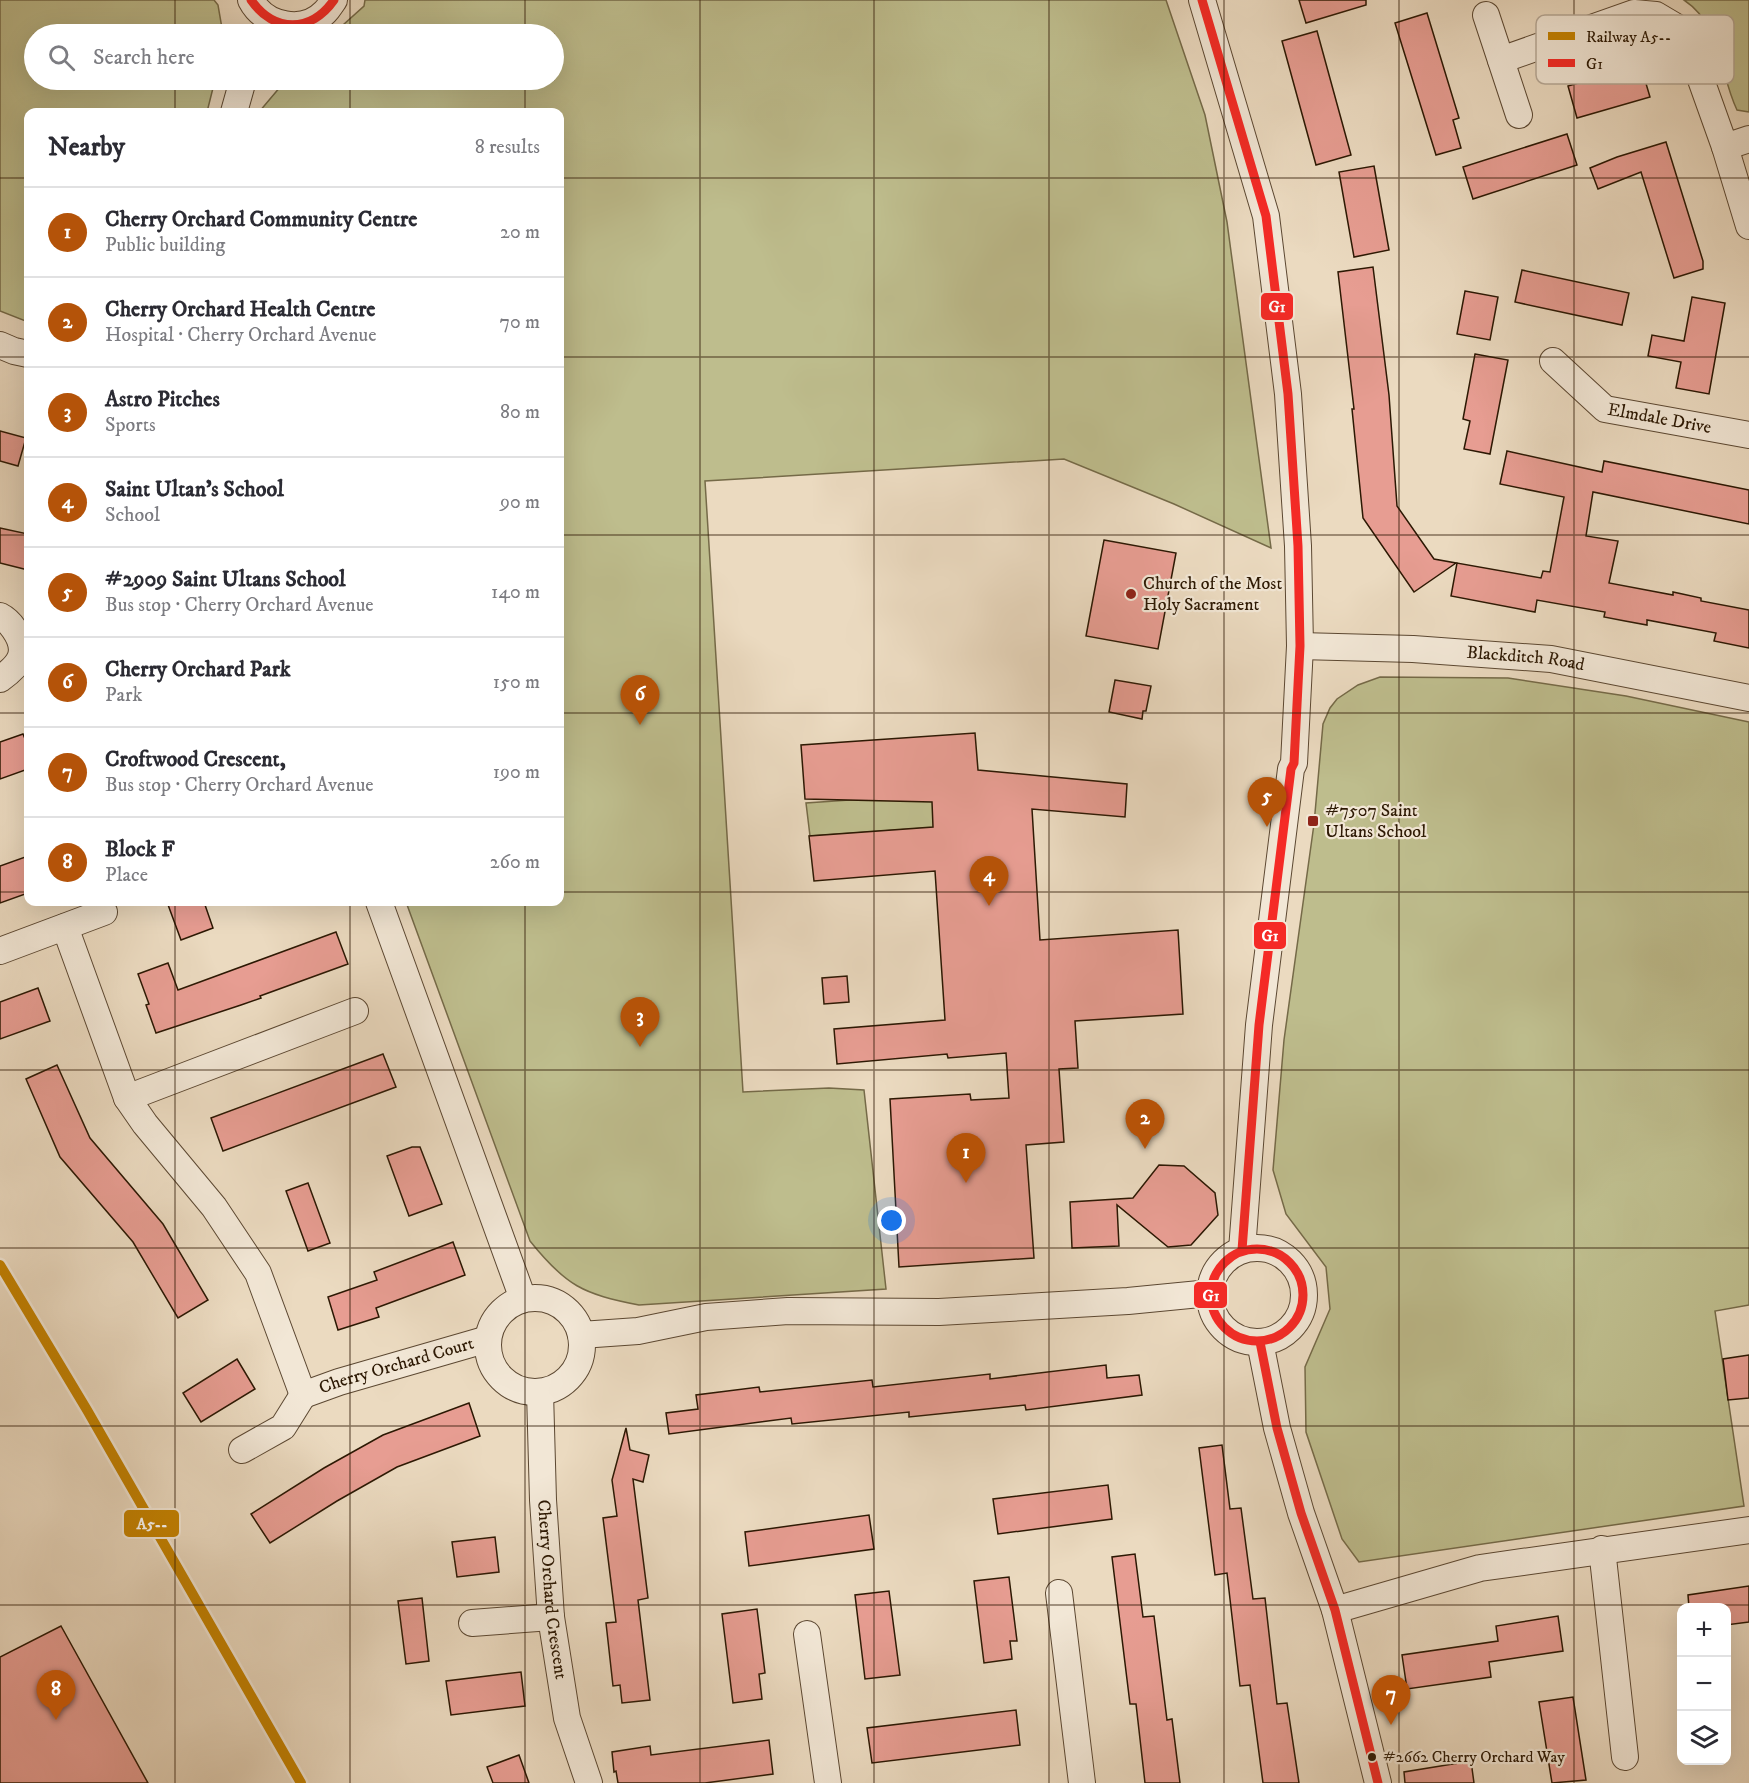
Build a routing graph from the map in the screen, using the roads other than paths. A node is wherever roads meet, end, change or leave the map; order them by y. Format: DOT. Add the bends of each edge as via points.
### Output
graph roads {
  1 [pos="334,0"];
  2 [pos="1202,0"];
  3 [pos="1486,15"];
  4 [pos="1628,15"];
  5 [pos="1656,15"];
  6 [pos="257,17"];
  7 [pos="279,24"];
  8 [pos="304,24"];
  9 [pos="1536,48"];
  10 [pos="1501,60"];
  11 [pos="1708,84"];
  12 [pos="240,90"];
  13 [pos="235,108"];
  14 [pos="1519,115"];
  15 [pos="1737,143"];
  16 [pos="1749,226"];
  17 [pos="0,345"];
  18 [pos="24,353"];
  19 [pos="1553,361"];
  20 [pos="1749,435"];
  21 [pos="0,616"];
  22 [pos="1300,646"];
  23 [pos="0,679"];
  24 [pos="1749,698"];
  25 [pos="380,906"];
  26 [pos="104,912"];
  27 [pos="65,927"];
  28 [pos="0,951"];
  29 [pos="355,1011"];
  30 [pos="127,1098"];
  31 [pos="1242,1250"];
  32 [pos="1210,1293"];
  33 [pos="523,1299"];
  34 [pos="581,1335"];
  35 [pos="488,1339"];
  36 [pos="1260,1342"];
  37 [pos="540,1392"];
  38 [pos="303,1395"];
  39 [pos="242,1450"];
  40 [pos="1749,1530"];
  41 [pos="1602,1549"];
  42 [pos="1059,1593"];
  43 [pos="1335,1610"];
  44 [pos="551,1617"];
  45 [pos="472,1623"];
  46 [pos="807,1634"];
  47 [pos="1624,1757"];
  48 [pos="589,1783"];
  49 [pos="828,1783"];
  50 [pos="1082,1783"];
  51 [pos="1377,1783"];
  1 -- 8 [label="street" via="325,13"];
  2 -- 22 [label="street" via="1266,216 1292,434"];
  3 -- 10 [label="street"];
  4 -- 5 [label="street"];
  6 -- 7 [label="street"];
  9 -- 10 [label="street"];
  10 -- 14 [label="street"];
  11 -- 15 [label="street"];
  12 -- 13 [label="street"];
  15 -- 16 [label="street"];
  17 -- 18 [label="street"];
  19 -- 20 [label="street, Elmdale Drive" via="1605,409"];
  21 -- 23 [label="street" via="20,637 23,649 20,662"];
  22 -- 24 [label="street, Blackditch Road" via="1551,659"];
  22 -- 31 [label="street" via="1294,763 1259,1025"];
  25 -- 33 [label="street"];
  26 -- 27 [label="street"];
  27 -- 28 [label="street"];
  27 -- 30 [label="street"];
  29 -- 30 [label="street"];
  30 -- 38 [label="street" via="214,1207 258,1273"];
  31 -- 32 [label="street" via="1226,1259 1215,1273"];
  31 -- 36 [label="street" via="1268,1249 1289,1261 1300,1277 1304,1297 1290,1328"];
  32 -- 34 [label="street" via="939,1312 788,1311 706,1317 638,1331"];
  32 -- 36 [label="street" via="1214,1314 1222,1326 1235,1336"];
  33 -- 34 [label="street" via="538,1297 566,1309 576,1320"];
  33 -- 35 [label="street" via="499,1314"];
  34 -- 37 [label="street" via="580,1358 568,1379"];
  35 -- 37 [label="street" via="488,1353 501,1378 519,1388"];
  35 -- 38 [label="street, Cherry Orchard Court"];
  36 -- 43 [label="street" via="1277,1428"];
  37 -- 44 [label="street, Cherry Orchard Crescent"];
  38 -- 39 [label="street" via="283,1427"];
  40 -- 41 [label="street"];
  41 -- 43 [label="street" via="1480,1568"];
  41 -- 47 [label="street"];
  42 -- 50 [label="street"];
  43 -- 51 [label="street"];
  44 -- 45 [label="street"];
  44 -- 48 [label="street, Cherry Orchard Crescent" via="567,1718"];
  46 -- 49 [label="street"];
}
